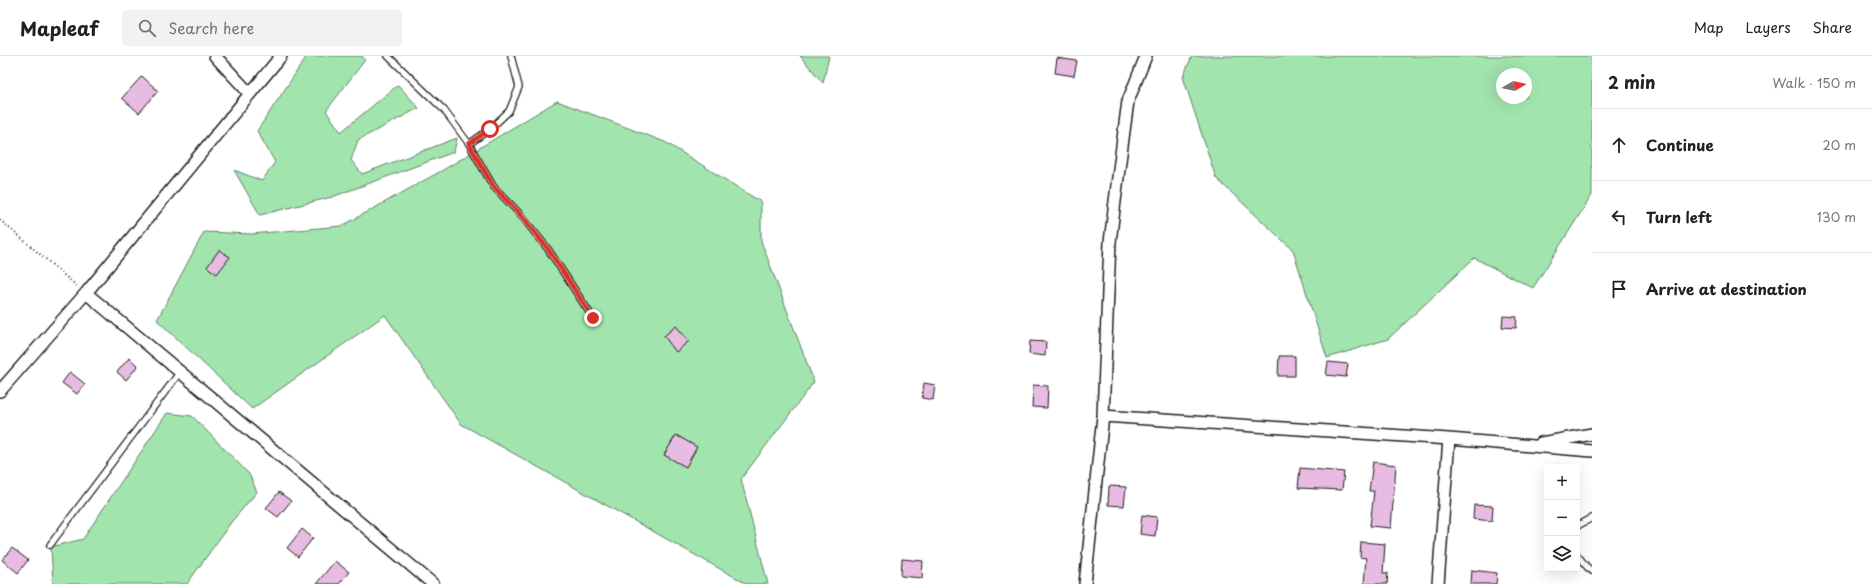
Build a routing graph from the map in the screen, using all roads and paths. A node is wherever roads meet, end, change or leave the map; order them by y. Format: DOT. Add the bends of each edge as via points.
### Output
graph roads {
  1 [pos="215,56"];
  2 [pos="281,56"];
  3 [pos="388,56"];
  4 [pos="511,56"];
  5 [pos="1146,56"];
  6 [pos="250,94"];
  7 [pos="469,144"];
  8 [pos="0,220"];
  9 [pos="86,293"];
  10 [pos="593,318"];
  11 [pos="180,372"];
  12 [pos="0,391"];
  13 [pos="1103,416"];
  14 [pos="1592,434"];
  15 [pos="1449,439"];
  16 [pos="1529,446"];
  17 [pos="1592,451"];
  18 [pos="1592,518"];
  19 [pos="1580,524"];
  20 [pos="50,545"];
  21 [pos="1580,559"];
  22 [pos="1592,571"];
  23 [pos="433,584"];
  24 [pos="1085,584"];
  25 [pos="1438,584"];
  1 -- 6 [label="street"];
  2 -- 6 [label="street"];
  3 -- 7 [label="lane" via="444,110"];
  4 -- 7 [label="lane" via="519,87 509,111"];
  5 -- 13 [label="street" via="1128,101 1118,169 1110,242"];
  6 -- 9 [label="street"];
  7 -- 10 [label="lane" via="493,186 548,249"];
  8 -- 9 [label="path"];
  9 -- 11 [label="street"];
  9 -- 12 [label="street"];
  11 -- 20 [label="lane"];
  11 -- 23 [label="street"];
  13 -- 15 [label="street"];
  13 -- 24 [label="street"];
  14 -- 16 [label="street"];
  15 -- 16 [label="street"];
  15 -- 25 [label="street"];
  16 -- 17 [label="street"];
  18 -- 19 [label="lane"];
  21 -- 22 [label="lane"];
}
